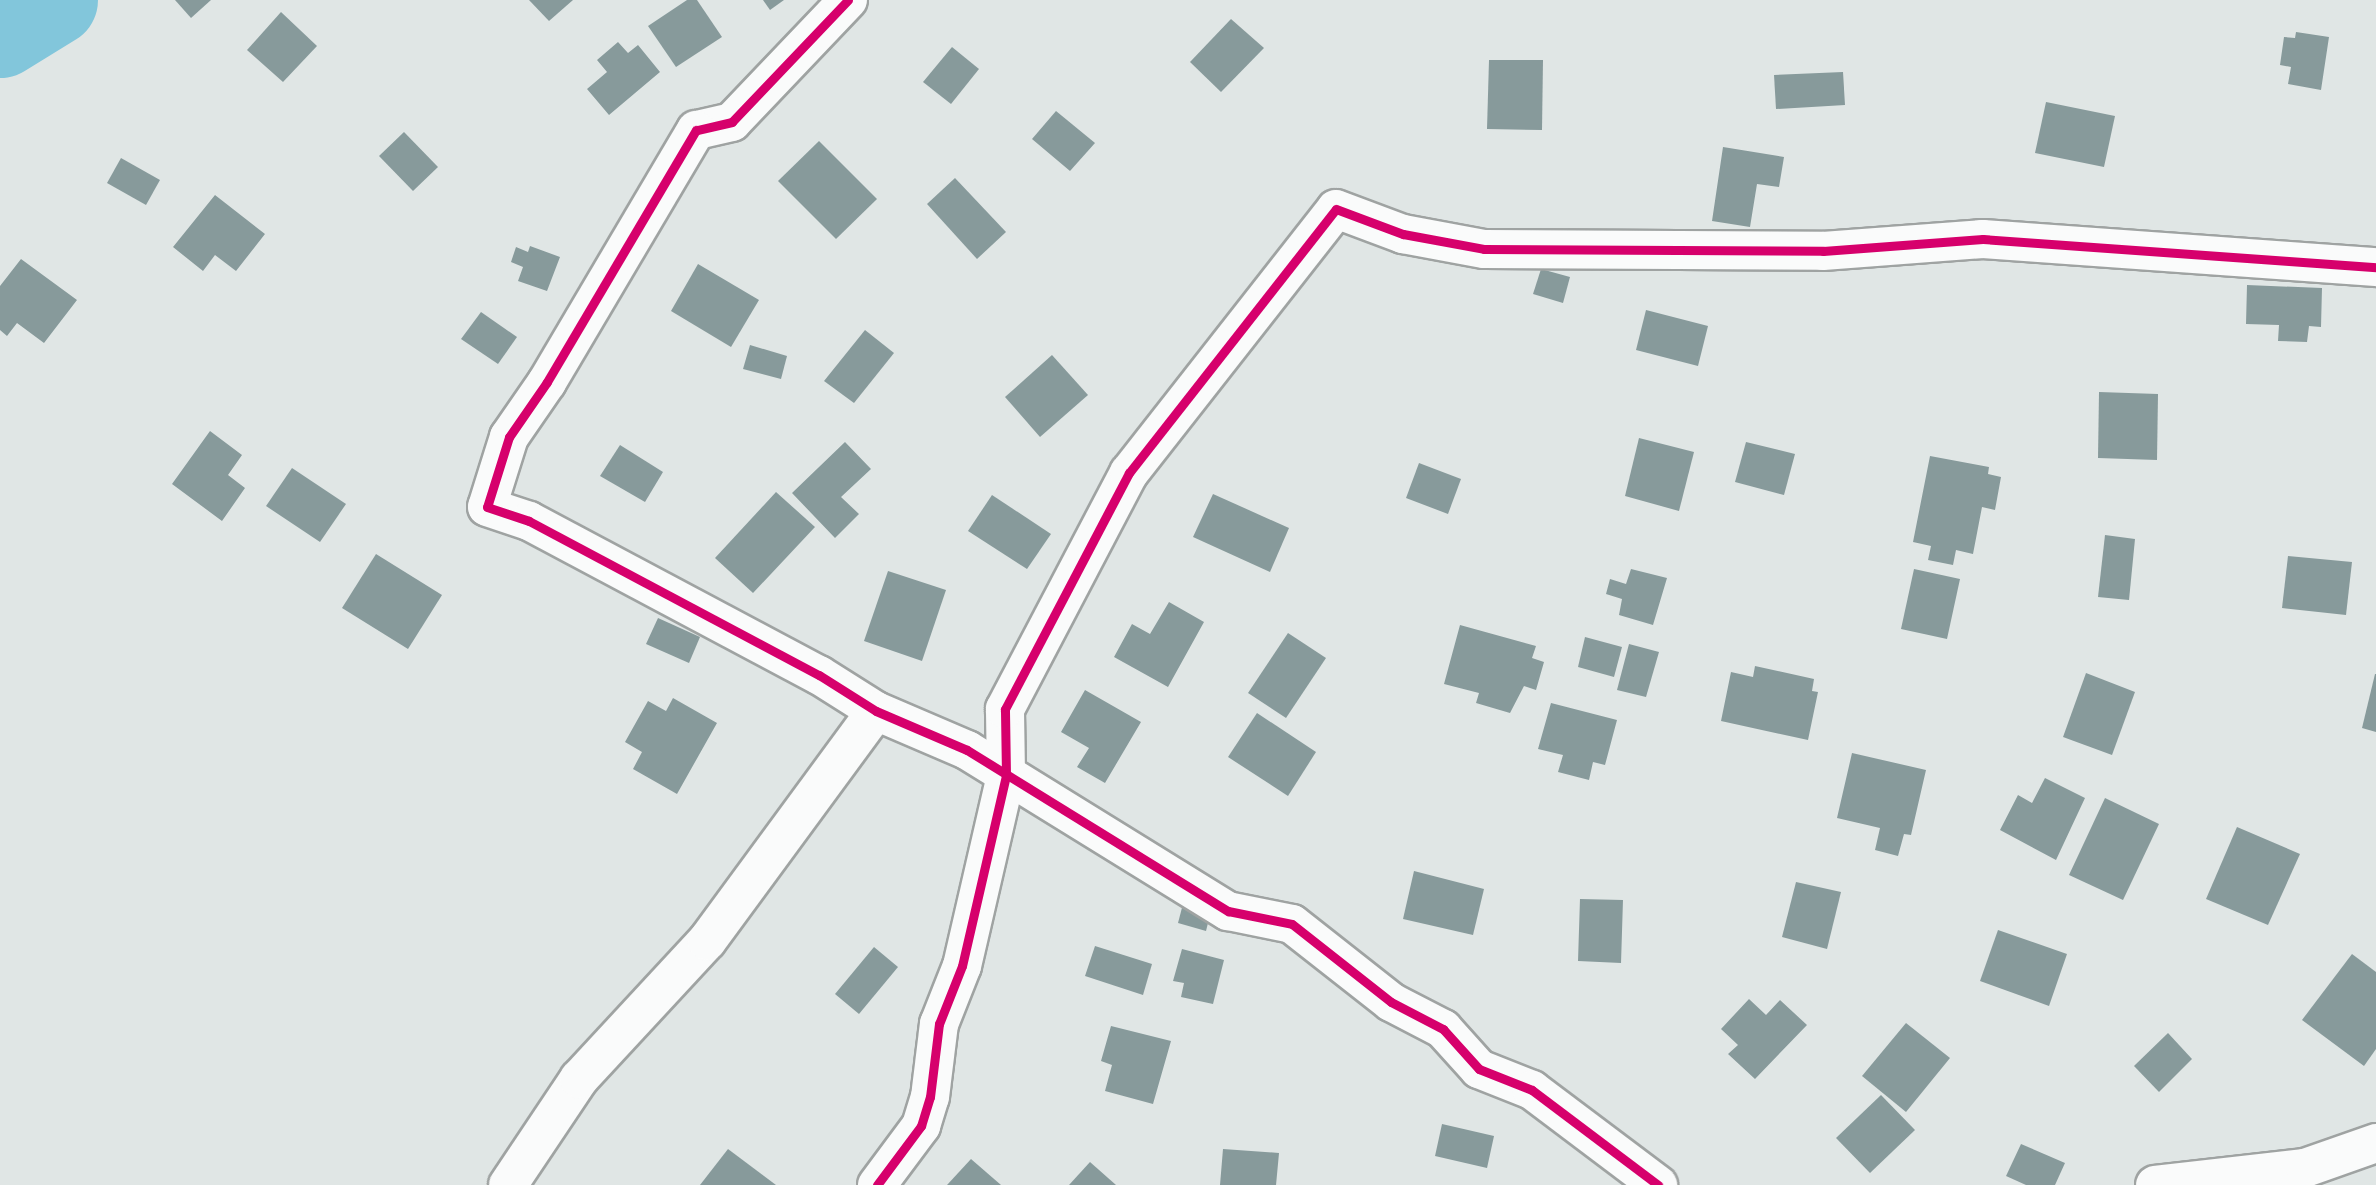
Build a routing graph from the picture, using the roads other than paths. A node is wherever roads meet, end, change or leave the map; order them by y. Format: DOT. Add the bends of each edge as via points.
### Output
graph roads {
  1 [pos="848,0"];
  2 [pos="2376,267"];
  3 [pos="876,710"];
  4 [pos="1006,775"];
  5 [pos="2376,1143"];
  6 [pos="509,1185"];
  7 [pos="877,1185"];
  8 [pos="1658,1185"];
  9 [pos="2155,1185"];
  1 -- 3 [label="street" via="732,122 696,130 547,382 509,437 487,507 529,521 665,591"];
  2 -- 4 [label="street" via="1983,239 1797,251 1484,248 1403,234 1336,209 1129,473 1005,709"];
  3 -- 4 [label="street" via="967,750"];
  3 -- 6 [label="street" via="707,941 579,1079"];
  4 -- 7 [label="street" via="962,966 939,1024 924,1116"];
  4 -- 8 [label="street" via="1228,911 1292,924 1391,1002 1443,1029 1479,1069 1532,1090"];
  5 -- 9 [label="street" via="2305,1168"];
}
